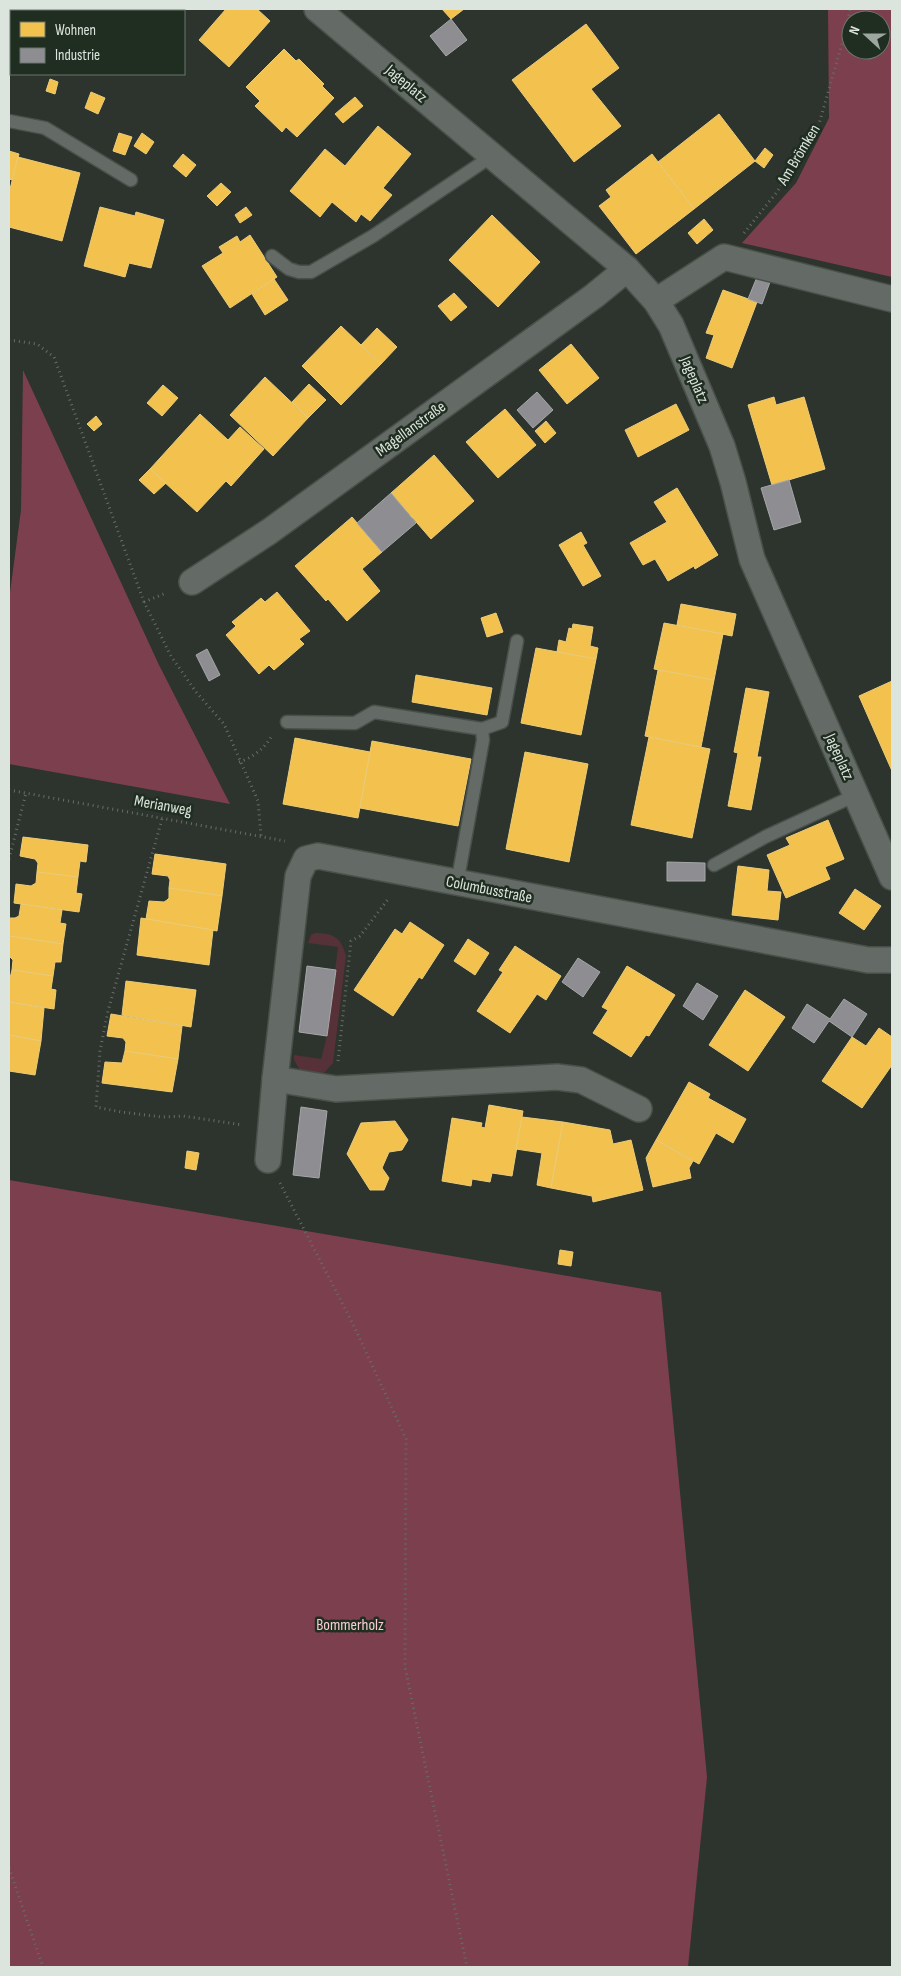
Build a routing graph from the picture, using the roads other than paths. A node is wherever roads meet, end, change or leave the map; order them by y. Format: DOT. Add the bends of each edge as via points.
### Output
graph roads {
  1 [pos="317,9"];
  2 [pos="9,120"];
  3 [pos="492,156"];
  4 [pos="131,180"];
  5 [pos="272,256"];
  6 [pos="627,269"];
  7 [pos="892,299"];
  8 [pos="656,301"];
  9 [pos="192,582"];
  10 [pos="517,641"];
  11 [pos="287,722"];
  12 [pos="482,729"];
  13 [pos="856,795"];
  14 [pos="714,865"];
  15 [pos="892,877"];
  16 [pos="457,884"];
  17 [pos="892,960"];
  18 [pos="276,1079"];
  19 [pos="639,1109"];
  20 [pos="268,1160"];
  1 -- 3 [label="street, Jageplatz"];
  2 -- 4 [label="lane" via="45,128"];
  3 -- 5 [label="lane" via="373,236 311,272 289,269"];
  3 -- 6 [label="street, Jageplatz"];
  6 -- 8 [label="street, Jageplatz"];
  6 -- 9 [label="street, Magellanstraße" via="270,531"];
  7 -- 8 [label="street" via="724,257"];
  8 -- 13 [label="street, Jageplatz" via="671,325 722,446 752,559"];
  10 -- 12 [label="lane" via="502,722"];
  11 -- 12 [label="lane" via="355,723 374,712"];
  12 -- 16 [label="lane" via="483,740"];
  13 -- 14 [label="lane" via="765,837"];
  13 -- 15 [label="street, Jageplatz"];
  16 -- 17 [label="street, Columbusstraße" via="868,960"];
  16 -- 18 [label="street, Columbusstraße" via="318,856 306,859 298,876"];
  18 -- 19 [label="street" via="336,1089 557,1078 580,1080"];
  18 -- 20 [label="street"];
}
